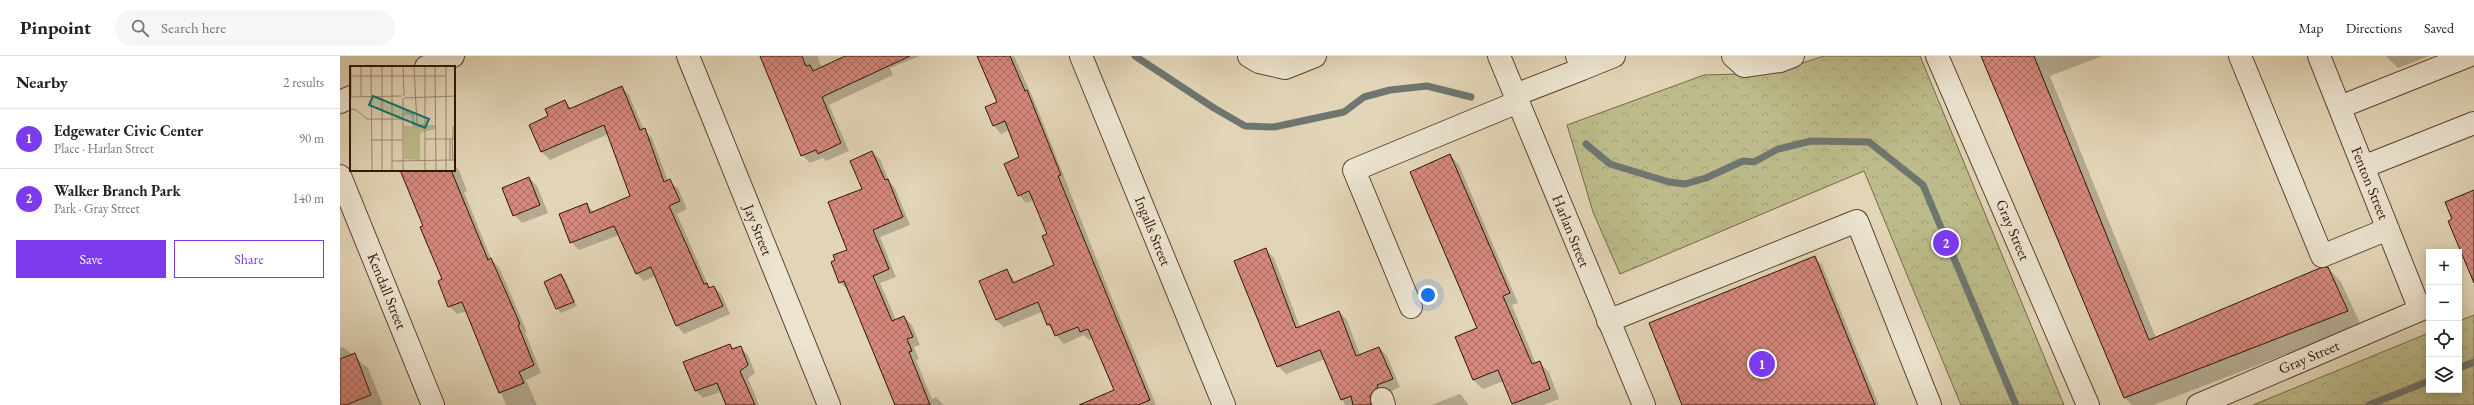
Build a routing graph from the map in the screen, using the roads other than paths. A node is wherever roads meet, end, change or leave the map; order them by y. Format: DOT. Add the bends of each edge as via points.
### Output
graph roads {
  1 [pos="453,56"];
  2 [pos="688,56"];
  3 [pos="1082,56"];
  4 [pos="1249,56"];
  5 [pos="1315,56"];
  6 [pos="1500,56"];
  7 [pos="1614,56"];
  8 [pos="1733,56"];
  9 [pos="1794,56"];
  10 [pos="1937,56"];
  11 [pos="2240,56"];
  12 [pos="2319,56"];
  13 [pos="2468,56"];
  14 [pos="1579,62"];
  15 [pos="428,66"];
  16 [pos="350,97"];
  17 [pos="1517,98"];
  18 [pos="340,102"];
  19 [pos="2340,107"];
  20 [pos="2474,123"];
  21 [pos="2363,167"];
  22 [pos="340,176"];
  23 [pos="2388,229"];
  24 [pos="1410,307"];
  25 [pos="2420,310"];
  26 [pos="1608,321"];
  27 [pos="434,405"];
  28 [pos="829,405"];
  29 [pos="1224,405"];
  30 [pos="1644,405"];
  31 [pos="1930,405"];
  32 [pos="2088,405"];
  33 [pos="2198,405"];
  1 -- 15 [label="street"];
  2 -- 28 [label="street, Jay Street"];
  3 -- 29 [label="street, Ingalls Street"];
  4 -- 5 [label="street" via="1259,62 1285,68"];
  6 -- 17 [label="street, Harlan Street"];
  7 -- 14 [label="street"];
  8 -- 9 [label="street" via="1744,66 1780,61"];
  10 -- 32 [label="street, Gray Street"];
  11 -- 23 [label="street" via="2322,256"];
  12 -- 19 [label="street, Fenton Street"];
  13 -- 19 [label="street"];
  14 -- 17 [label="street"];
  16 -- 18 [label="street"];
  17 -- 24 [label="street" via="1354,170"];
  17 -- 26 [label="street, Harlan Street"];
  19 -- 21 [label="street, Fenton Street"];
  20 -- 21 [label="street"];
  21 -- 23 [label="street, Fenton Street"];
  22 -- 27 [label="street, Kendall Street"];
  23 -- 25 [label="street, Fenton Street"];
  25 -- 33 [label="street, Gray Street"];
  26 -- 30 [label="street, Harlan Street"];
  26 -- 31 [label="street" via="1857,221"];
}
